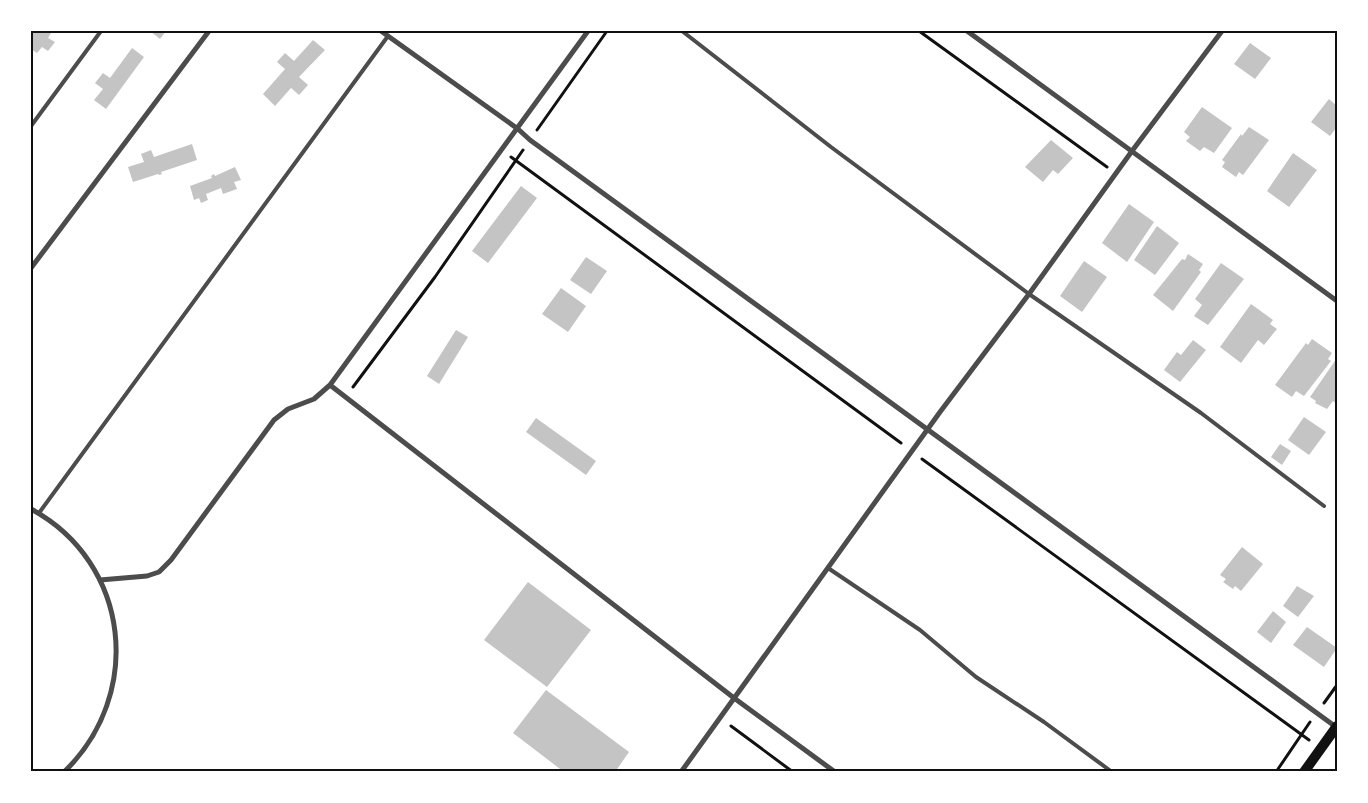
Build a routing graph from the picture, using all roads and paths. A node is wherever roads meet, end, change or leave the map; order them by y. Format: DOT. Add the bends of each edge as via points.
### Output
graph roads {
  1 [pos="102,31"];
  2 [pos="209,31"];
  3 [pos="381,31"];
  4 [pos="588,31"];
  5 [pos="607,31"];
  6 [pos="682,31"];
  7 [pos="919,31"];
  8 [pos="967,31"];
  9 [pos="1222,31"];
  10 [pos="388,36"];
  11 [pos="31,126"];
  12 [pos="518,129"];
  13 [pos="530,140"];
  14 [pos="1132,150"];
  15 [pos="1115,173"];
  16 [pos="31,268"];
  17 [pos="1029,294"];
  18 [pos="1337,301"];
  19 [pos="330,385"];
  20 [pos="346,397"];
  21 [pos="928,429"];
  22 [pos="1324,506"];
  23 [pos="31,509"];
  24 [pos="39,513"];
  25 [pos="828,568"];
  26 [pos="100,580"];
  27 [pos="1337,686"];
  28 [pos="734,698"];
  29 [pos="1317,713"];
  30 [pos="731,726"];
  31 [pos="1337,727"];
  32 [pos="64,772"];
  33 [pos="681,772"];
  34 [pos="793,772"];
  35 [pos="835,772"];
  36 [pos="1112,772"];
  37 [pos="1276,772"];
  38 [pos="1304,772"];
  1 -- 11 [label="lane"];
  2 -- 16 [label="street"];
  3 -- 10 [label="street"];
  4 -- 12 [label="street"];
  5 -- 13 [label="path"];
  6 -- 17 [label="lane" via="830,147"];
  7 -- 15 [label="path"];
  8 -- 14 [label="street"];
  9 -- 14 [label="street"];
  10 -- 12 [label="street"];
  10 -- 24 [label="lane"];
  12 -- 13 [label="street"];
  12 -- 19 [label="street"];
  13 -- 20 [label="path" via="435,277"];
  13 -- 21 [label="street"];
  14 -- 15 [label="street"];
  14 -- 18 [label="street"];
  15 -- 17 [label="street"];
  17 -- 21 [label="street"];
  17 -- 22 [label="lane" via="1200,413"];
  19 -- 20 [label="street"];
  19 -- 26 [label="street" via="314,399 274,420 159,572"];
  20 -- 28 [label="street"];
  21 -- 25 [label="street"];
  21 -- 29 [label="street"];
  23 -- 24 [label="street"];
  24 -- 26 [label="street" via="64,532 85,555"];
  25 -- 28 [label="street"];
  25 -- 36 [label="lane" via="920,630 976,677"];
  26 -- 32 [label="street" via="114,626 116,657 112,691 95,733"];
  27 -- 29 [label="path"];
  28 -- 33 [label="street"];
  28 -- 35 [label="street"];
  29 -- 31 [label="street"];
  29 -- 37 [label="path"];
  30 -- 34 [label="path"];
  31 -- 38 [label="main road"];
}
